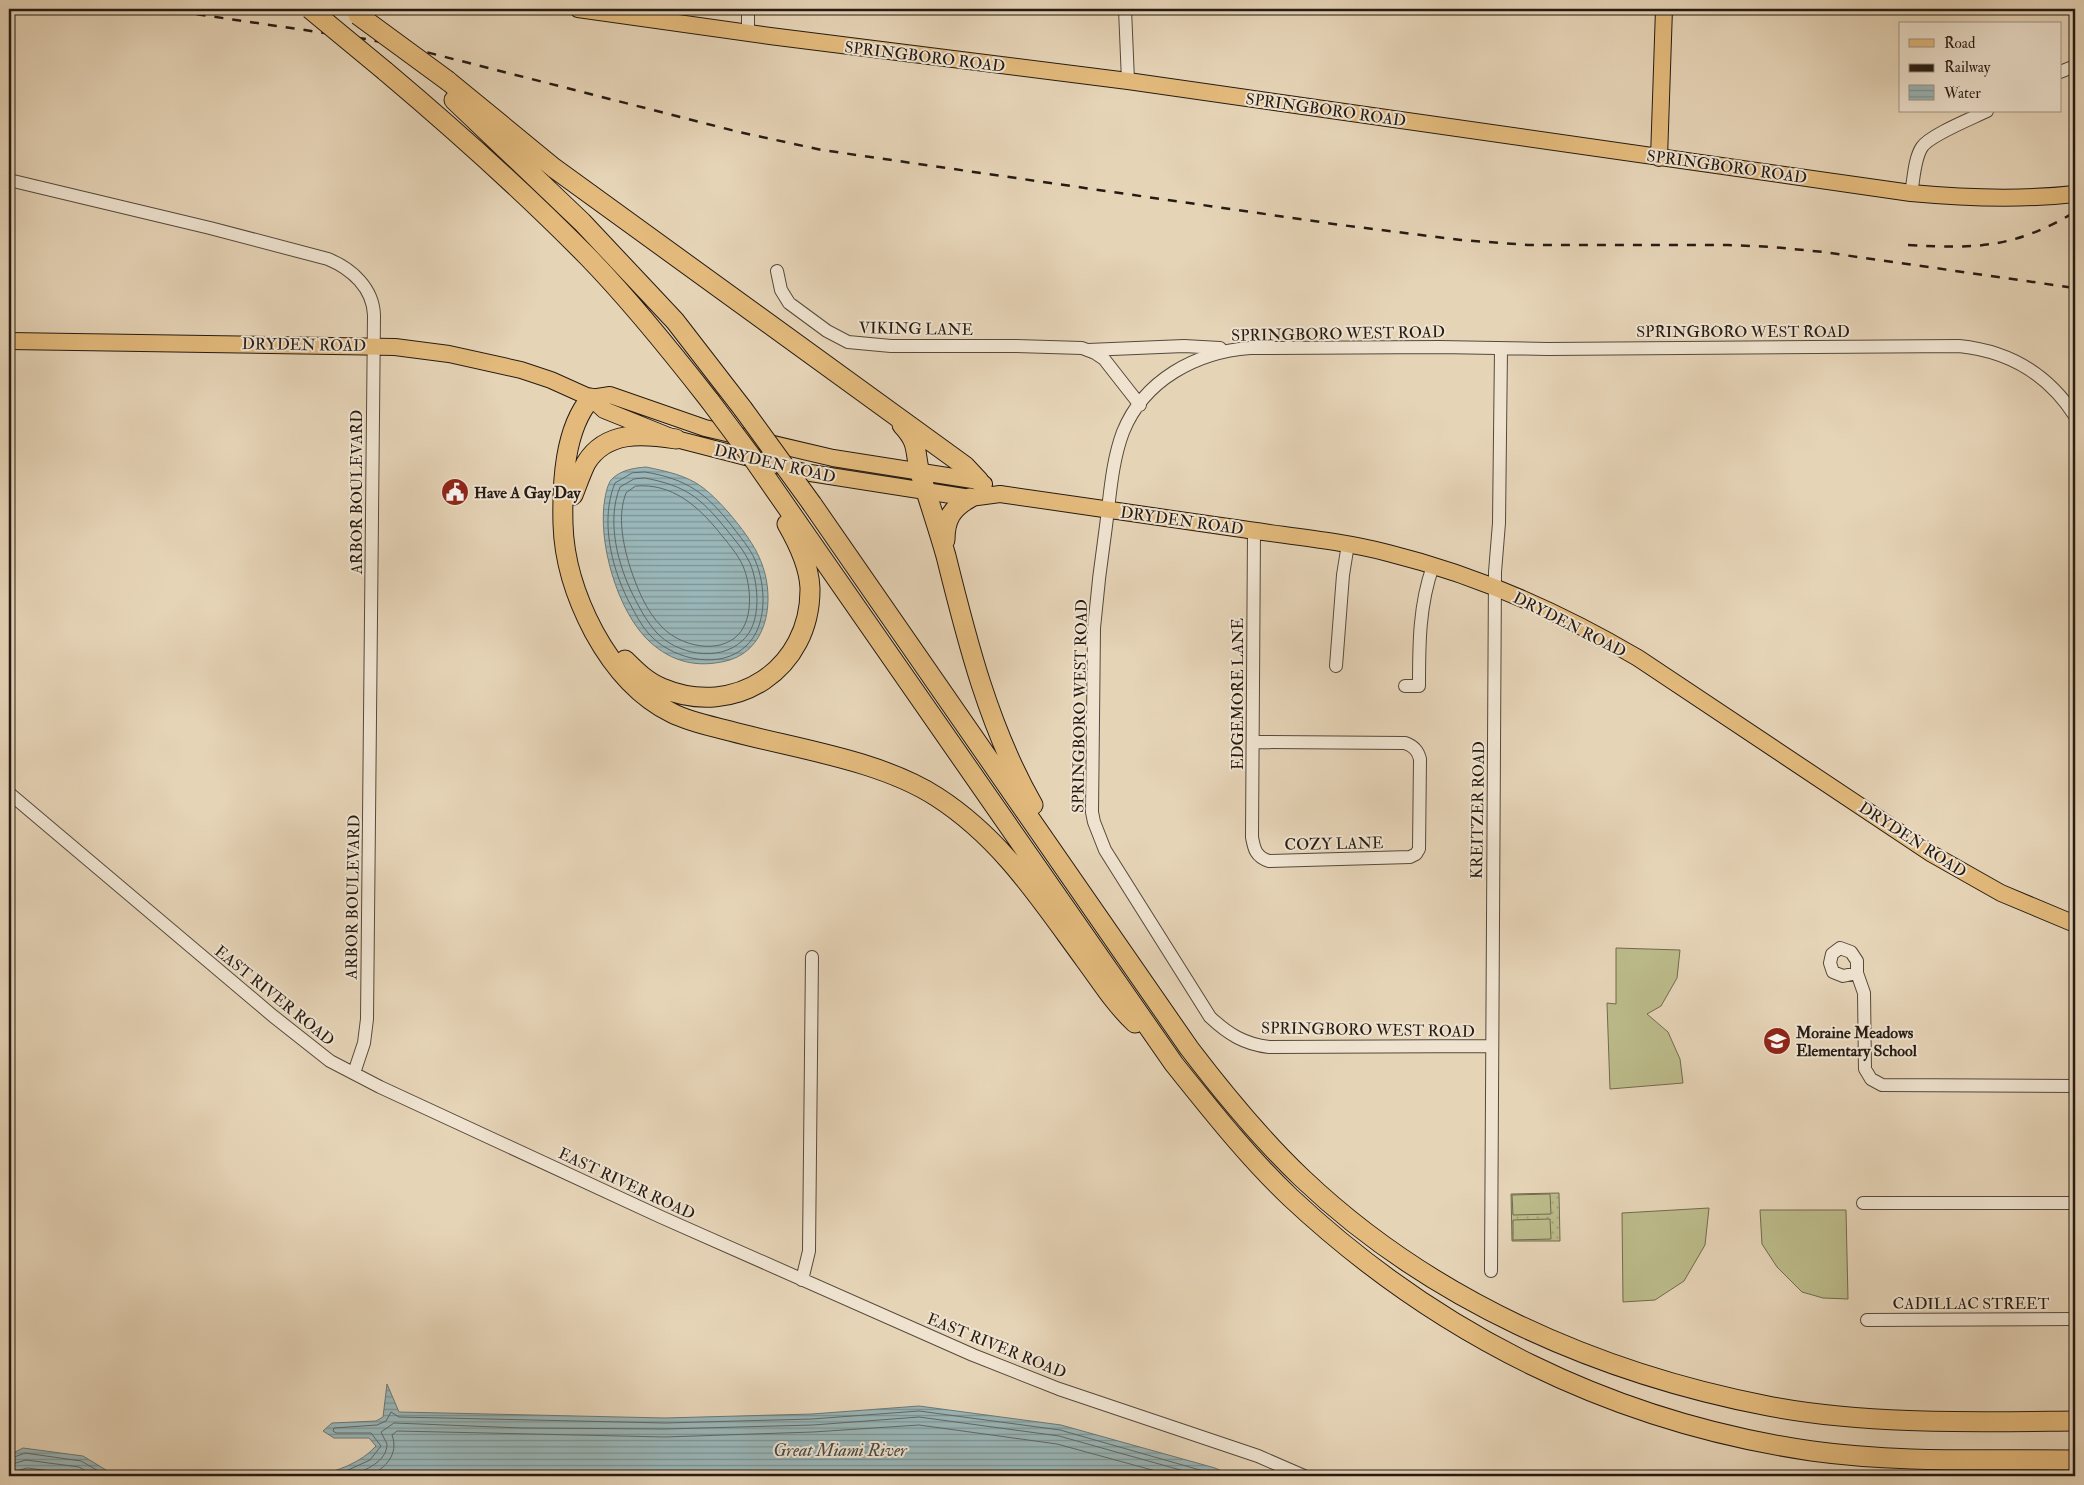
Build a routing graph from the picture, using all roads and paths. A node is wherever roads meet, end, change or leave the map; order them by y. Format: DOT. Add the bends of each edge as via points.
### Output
graph roads {
  1 [pos="310,9"];
  2 [pos="578,9"];
  3 [pos="748,9"];
  4 [pos="1125,9"];
  5 [pos="1664,9"];
  6 [pos="354,12"];
  7 [pos="748,33"];
  8 [pos="2075,66"];
  9 [pos="2062,71"];
  10 [pos="439,80"];
  11 [pos="1128,81"];
  12 [pos="1985,112"];
  13 [pos="1659,158"];
  14 [pos="9,180"];
  15 [pos="1912,192"];
  16 [pos="2075,194"];
  17 [pos="777,271"];
  18 [pos="9,341"];
  19 [pos="373,346"];
  20 [pos="1232,349"];
  21 [pos="1500,349"];
  22 [pos="1088,350"];
  23 [pos="864,392"];
  24 [pos="2061,397"];
  25 [pos="591,398"];
  26 [pos="2075,399"];
  27 [pos="1140,405"];
  28 [pos="2075,416"];
  29 [pos="676,439"];
  30 [pos="920,471"];
  31 [pos="979,481"];
  32 [pos="927,491"];
  33 [pos="1000,494"];
  34 [pos="776,495"];
  35 [pos="573,496"];
  36 [pos="970,498"];
  37 [pos="1108,510"];
  38 [pos="1254,531"];
  39 [pos="1348,544"];
  40 [pos="946,556"];
  41 [pos="1433,566"];
  42 [pos="1495,587"];
  43 [pos="1336,666"];
  44 [pos="1405,686"];
  45 [pos="1253,742"];
  46 [pos="9,793"];
  47 [pos="1258,855"];
  48 [pos="1083,896"];
  49 [pos="2075,924"];
  50 [pos="812,957"];
  51 [pos="1857,973"];
  52 [pos="1491,1046"];
  53 [pos="1174,1064"];
  54 [pos="354,1073"];
  55 [pos="2075,1086"];
  56 [pos="2075,1202"];
  57 [pos="1863,1203"];
  58 [pos="1491,1271"];
  59 [pos="802,1280"];
  60 [pos="2075,1319"];
  61 [pos="1867,1320"];
  62 [pos="2075,1421"];
  63 [pos="2075,1460"];
  64 [pos="1304,1476"];
  1 -- 34 [label="highway, bridge" via="454,130 588,257 710,401"];
  2 -- 7 [label="main road, SPRINGBORO ROAD"];
  3 -- 7 [label="street"];
  4 -- 11 [label="street"];
  5 -- 13 [label="main road"];
  6 -- 10 [label="highway, bridge"];
  7 -- 11 [label="main road, SPRINGBORO ROAD"];
  8 -- 9 [label="street"];
  10 -- 23 [label="highway" via="554,168"];
  10 -- 48 [label="highway, bridge" via="582,222 675,321 812,504"];
  11 -- 13 [label="main road, SPRINGBORO ROAD"];
  12 -- 15 [label="street" via="1927,142 1918,155"];
  13 -- 15 [label="main road, SPRINGBORO ROAD"];
  14 -- 19 [label="street, ARBOR BOULEVARD" via="266,242 340,264 355,276 371,298"];
  15 -- 16 [label="main road, SPRINGBORO ROAD" via="1939,196 2005,197"];
  17 -- 22 [label="street, VIKING LANE" via="781,290 789,303 848,342 891,346 1016,346"];
  18 -- 19 [label="main road, DRYDEN ROAD"];
  19 -- 25 [label="main road, DRYDEN ROAD" via="395,346 482,360 551,380"];
  19 -- 54 [label="street, ARBOR BOULEVARD" via="367,1019 364,1043"];
  20 -- 21 [label="street, SPRINGBORO WEST ROAD"];
  20 -- 22 [label="street, VIKING LANE" via="1184,346"];
  20 -- 27 [label="street, SPRINGBORO WEST ROAD" via="1205,356 1175,371"];
  21 -- 24 [label="street, SPRINGBORO WEST ROAD" via="1959,346 1992,351 2017,361 2047,381"];
  21 -- 42 [label="street, KREITZER ROAD" via="1499,523"];
  22 -- 27 [label="street, VIKING LANE" via="1112,366"];
  23 -- 30 [label="highway" via="908,431 915,444"];
  23 -- 31 [label="highway" via="965,466"];
  24 -- 26 [label="street"];
  24 -- 28 [label="street, SPRINGBORO WEST ROAD"];
  25 -- 29 [label="main road, DRYDEN ROAD" via="604,410"];
  25 -- 30 [label="main road, DRYDEN ROAD" via="610,395 717,431 833,458"];
  25 -- 35 [label="highway" via="590,414 577,452"];
  25 -- 53 [label="highway" via="580,410 569,447 564,474 563,532 581,605 604,649 623,675 658,705 688,720 858,763 936,796 989,837 1021,872 1114,1002"];
  27 -- 37 [label="street, SPRINGBORO WEST ROAD" via="1123,433"];
  29 -- 32 [label="main road, DRYDEN ROAD" via="804,472"];
  29 -- 35 [label="highway" via="640,435 612,440 586,463"];
  30 -- 31 [label="main road, DRYDEN ROAD"];
  30 -- 32 [label="highway"];
  31 -- 33 [label="main road, DRYDEN ROAD"];
  32 -- 36 [label="main road, DRYDEN ROAD"];
  32 -- 40 [label="highway"];
  33 -- 36 [label="main road, DRYDEN ROAD"];
  33 -- 37 [label="main road, DRYDEN ROAD"];
  34 -- 35 [label="highway" via="803,557 810,586 808,615 793,651 779,668 754,685 716,698 686,696 660,687 637,671 610,640 584,582 572,518"];
  34 -- 53 [label="highway"];
  36 -- 40 [label="highway" via="954,509 948,518"];
  37 -- 38 [label="main road, DRYDEN ROAD"];
  37 -- 52 [label="street, SPRINGBORO WEST ROAD" via="1094,628 1094,822 1105,850 1210,1017 1235,1038 1269,1047"];
  38 -- 39 [label="main road, DRYDEN ROAD"];
  38 -- 45 [label="street, EDGEMORE LANE"];
  39 -- 41 [label="main road, DRYDEN ROAD"];
  39 -- 43 [label="street"];
  40 -- 48 [label="highway" via="979,682 1008,757"];
  41 -- 42 [label="main road, DRYDEN ROAD"];
  41 -- 44 [label="street" via="1421,616 1419,686"];
  42 -- 49 [label="main road, DRYDEN ROAD" via="1589,629 1638,658 1968,875 2001,893"];
  42 -- 52 [label="street, KREITZER ROAD"];
  45 -- 47 [label="street, EDGEMORE LANE" via="1252,836"];
  45 -- 47 [label="street, COZY LANE" via="1406,743 1420,759 1419,849 1413,856 1269,861"];
  46 -- 54 [label="street, EAST RIVER ROAD" via="303,1041 330,1061"];
  48 -- 62 [label="highway" via="1226,1097 1279,1155 1304,1180 1374,1237 1410,1263 1485,1308 1617,1367 1717,1396 1769,1406 1890,1418 1978,1422"];
  50 -- 59 [label="street" via="809,1251"];
  51 -- 55 [label="street" via="1864,993 1865,1069 1871,1080 1908,1086"];
  52 -- 58 [label="street, KREITZER ROAD"];
  53 -- 63 [label="highway" via="1222,1125 1282,1188 1361,1259 1459,1326 1567,1381 1627,1406 1706,1430 1812,1451 1922,1458"];
  54 -- 59 [label="street, EAST RIVER ROAD"];
  56 -- 57 [label="street"];
  59 -- 64 [label="street, EAST RIVER ROAD" via="1028,1378 1258,1456"];
  60 -- 61 [label="street, CADILLAC STREET"];
}
